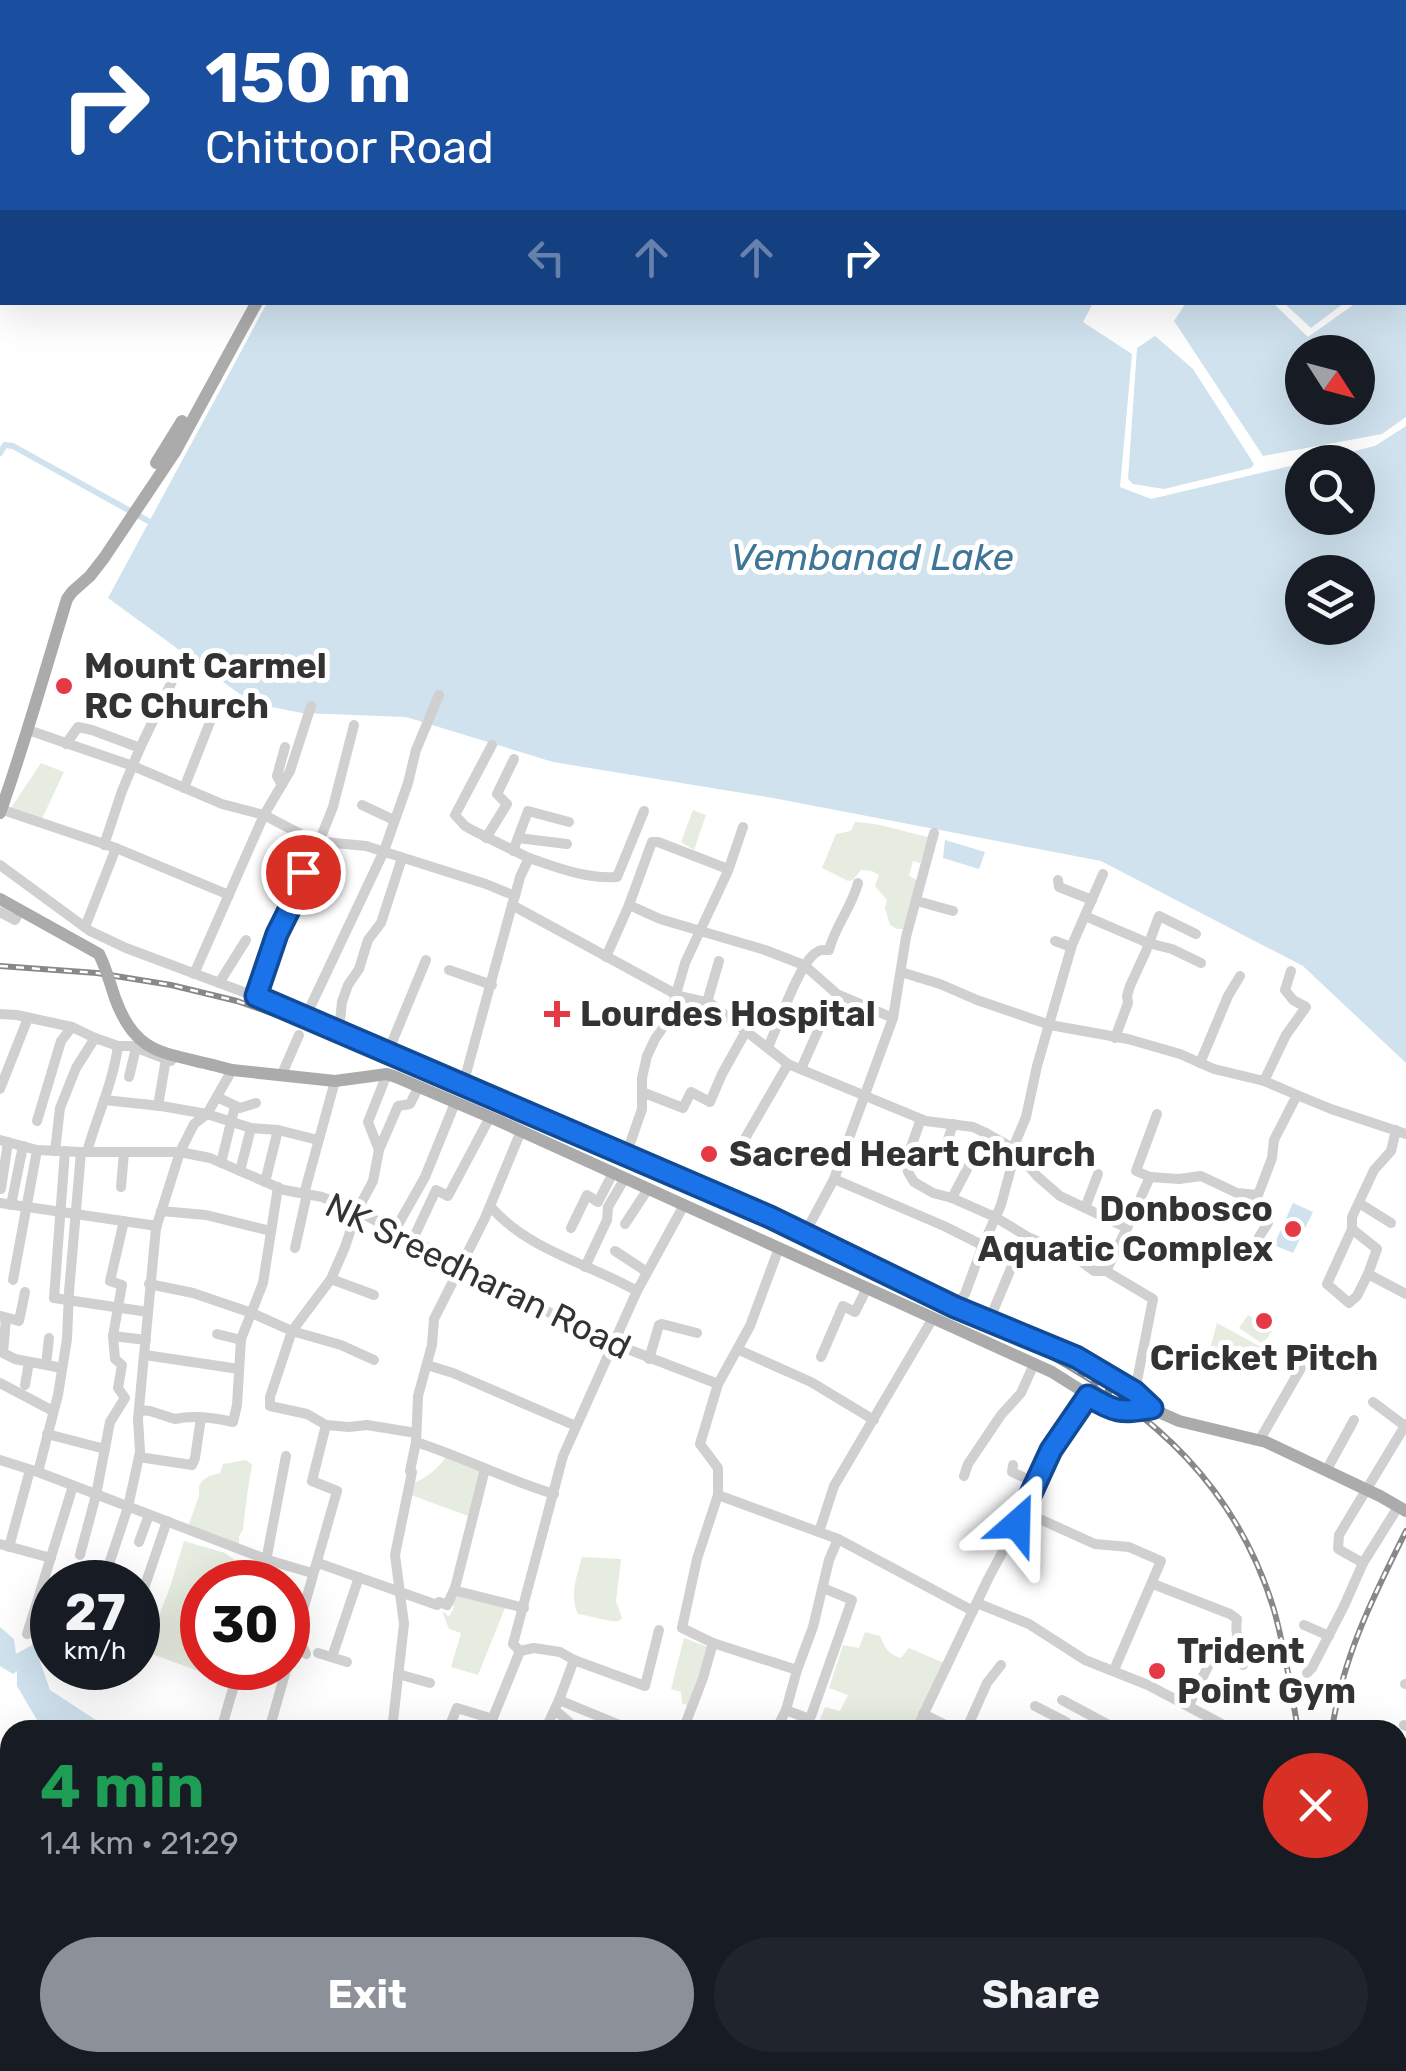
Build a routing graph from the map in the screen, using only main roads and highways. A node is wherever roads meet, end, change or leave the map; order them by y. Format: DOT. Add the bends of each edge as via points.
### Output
graph roads {
  1 [pos="246,305"];
  2 [pos="255,305"];
  3 [pos="134,499"];
  4 [pos="0,811"];
  5 [pos="0,900"];
  6 [pos="1402,1509"];
  1 -- 3 [label="main road"];
  2 -- 3 [label="main road" via="175,452"];
  3 -- 4 [label="main road" via="90,576 66,599"];
  5 -- 6 [label="main road, bridge" via="99,954 130,1030 155,1050 232,1070 335,1081 387,1074 1034,1364 1114,1411 1152,1408 1178,1422 1259,1441"];
}
